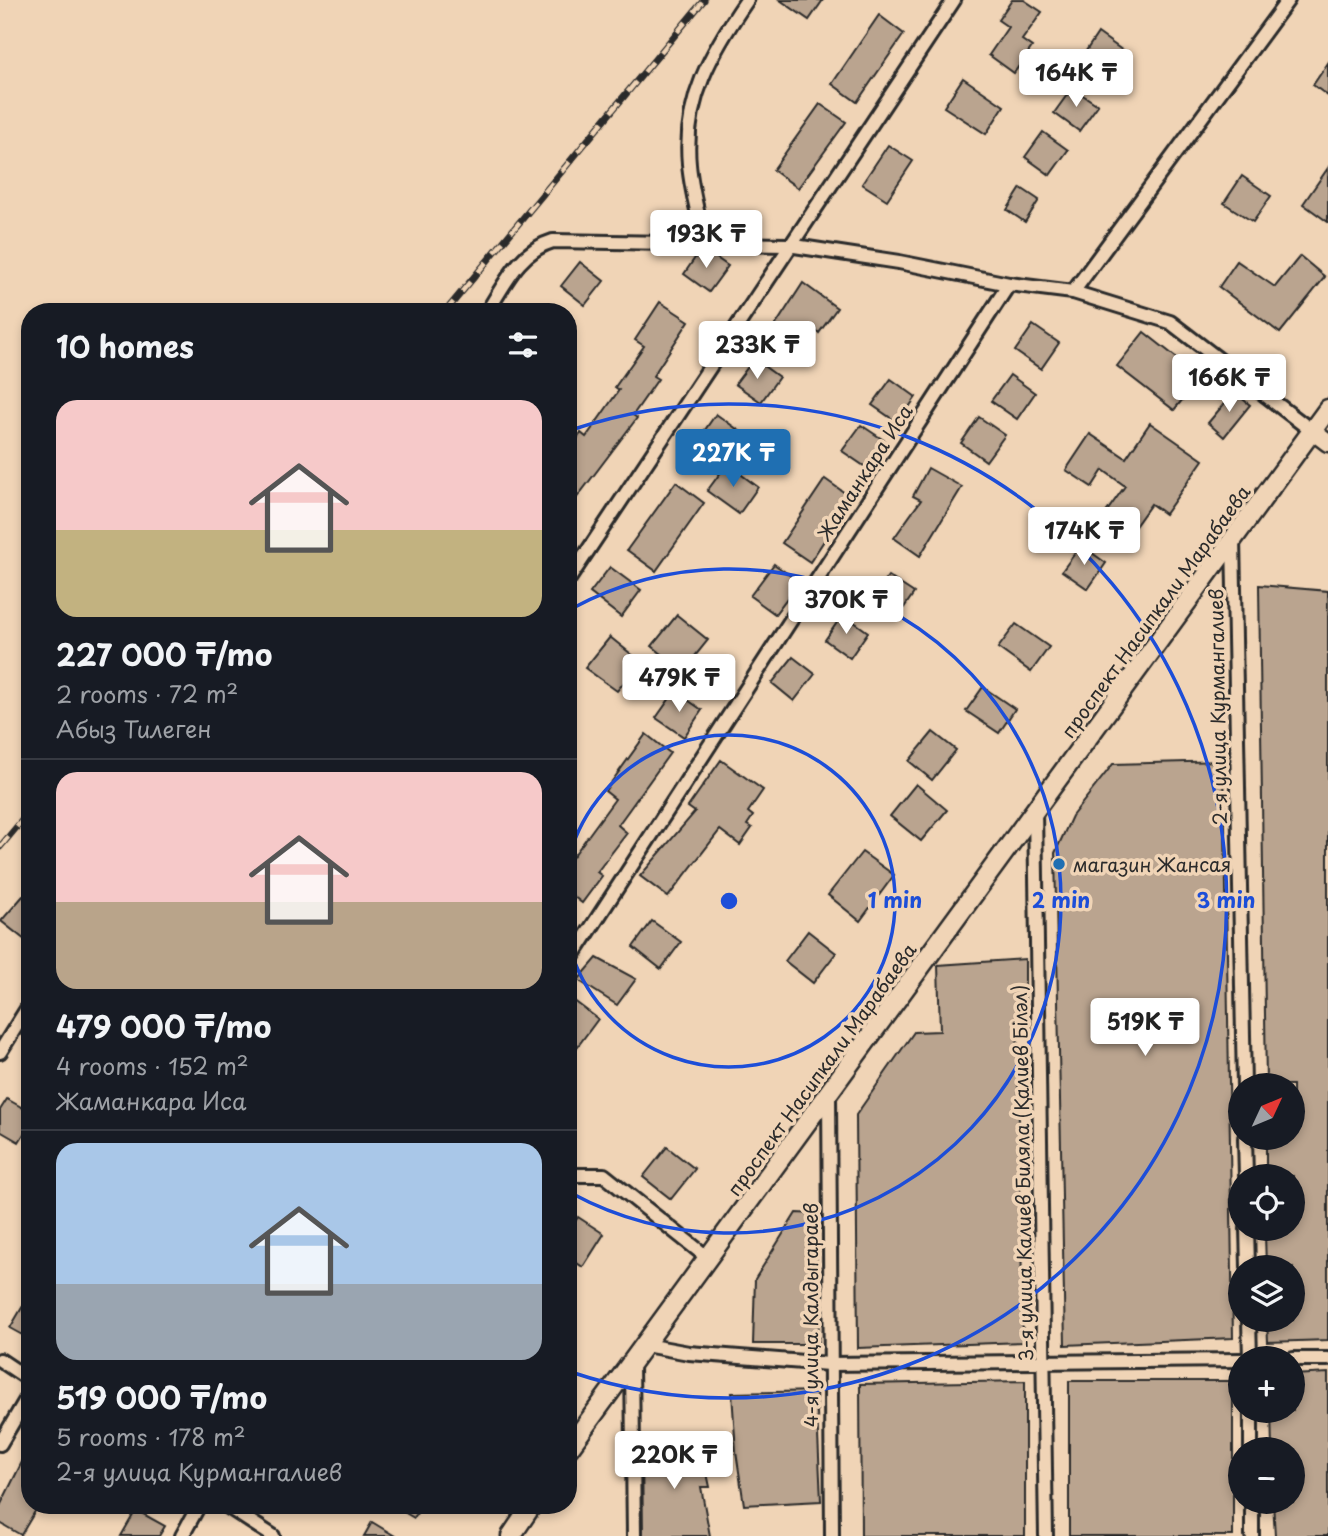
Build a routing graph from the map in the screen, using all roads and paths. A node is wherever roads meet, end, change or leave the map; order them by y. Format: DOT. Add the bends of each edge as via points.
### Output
graph roads {
  1 [pos="747,0"];
  2 [pos="954,0"];
  3 [pos="1288,0"];
  4 [pos="705,244"];
  5 [pos="788,245"];
  6 [pos="1009,284"];
  7 [pos="1073,292"];
  8 [pos="493,303"];
  9 [pos="1328,409"];
  10 [pos="1312,431"];
  11 [pos="1328,443"];
  12 [pos="1233,539"];
  13 [pos="577,567"];
  14 [pos="1035,810"];
  15 [pos="577,950"];
  16 [pos="21,1018"];
  17 [pos="0,1052"];
  18 [pos="1244,1073"];
  19 [pos="829,1094"];
  20 [pos="577,1175"];
  21 [pos="708,1258"];
  22 [pos="645,1345"];
  23 [pos="1305,1359"];
  24 [pos="1328,1359"];
  25 [pos="0,1360"];
  26 [pos="1228,1360"];
  27 [pos="632,1361"];
  28 [pos="1044,1362"];
  29 [pos="829,1364"];
  30 [pos="21,1374"];
  31 [pos="21,1408"];
  32 [pos="577,1437"];
  33 [pos="0,1444"];
  34 [pos="195,1514"];
  35 [pos="239,1514"];
  36 [pos="525,1514"];
  37 [pos="1252,1514"];
  38 [pos="182,1536"];
  39 [pos="273,1536"];
  40 [pos="512,1536"];
  41 [pos="634,1536"];
  42 [pos="832,1536"];
  43 [pos="1046,1536"];
  44 [pos="1252,1536"];
  1 -- 4 [label="street" via="717,44 690,110 689,164"];
  2 -- 5 [label="street"];
  3 -- 7 [label="street"];
  4 -- 5 [label="street"];
  4 -- 8 [label="street" via="553,241 522,258"];
  5 -- 6 [label="street"];
  5 -- 13 [label="street"];
  6 -- 7 [label="street"];
  6 -- 15 [label="street, Жаманкара Иса"];
  7 -- 10 [label="street" via="1170,322"];
  9 -- 10 [label="main road, проспект Насипкали Марабаева"];
  10 -- 11 [label="street"];
  10 -- 12 [label="main road, проспект Насипкали Марабаева"];
  12 -- 14 [label="main road, проспект Насипкали Марабаева"];
  12 -- 18 [label="street, 2-я улица Курмангалиев"];
  14 -- 19 [label="main road, проспект Насипкали Марабаева"];
  14 -- 28 [label="street, 3-я улица Калиев Биляла (Қалиев Біләл)"];
  16 -- 17 [label="street"];
  19 -- 21 [label="main road, проспект Насипкали Марабаева"];
  19 -- 29 [label="street, 4-я улица Калдыгараев"];
  20 -- 21 [label="street" via="604,1175"];
  21 -- 22 [label="main road, проспект Насипкали Марабаева"];
  22 -- 27 [label="main road, проспект Насипкали Марабаева"];
  22 -- 29 [label="street"];
  23 -- 24 [label="street"];
  25 -- 30 [label="street"];
  26 -- 28 [label="street"];
  27 -- 32 [label="main road, проспект Насипкали Марабаева"];
  27 -- 41 [label="street"];
  28 -- 29 [label="street"];
  28 -- 43 [label="street, 3-я улица Калиев Биляла (Қалиев Біләл)"];
  29 -- 42 [label="street, 4-я улица Калдыгараев"];
  31 -- 33 [label="street"];
  34 -- 38 [label="street"];
  35 -- 39 [label="street"];
  36 -- 40 [label="main road"];
  37 -- 44 [label="street"];
}
